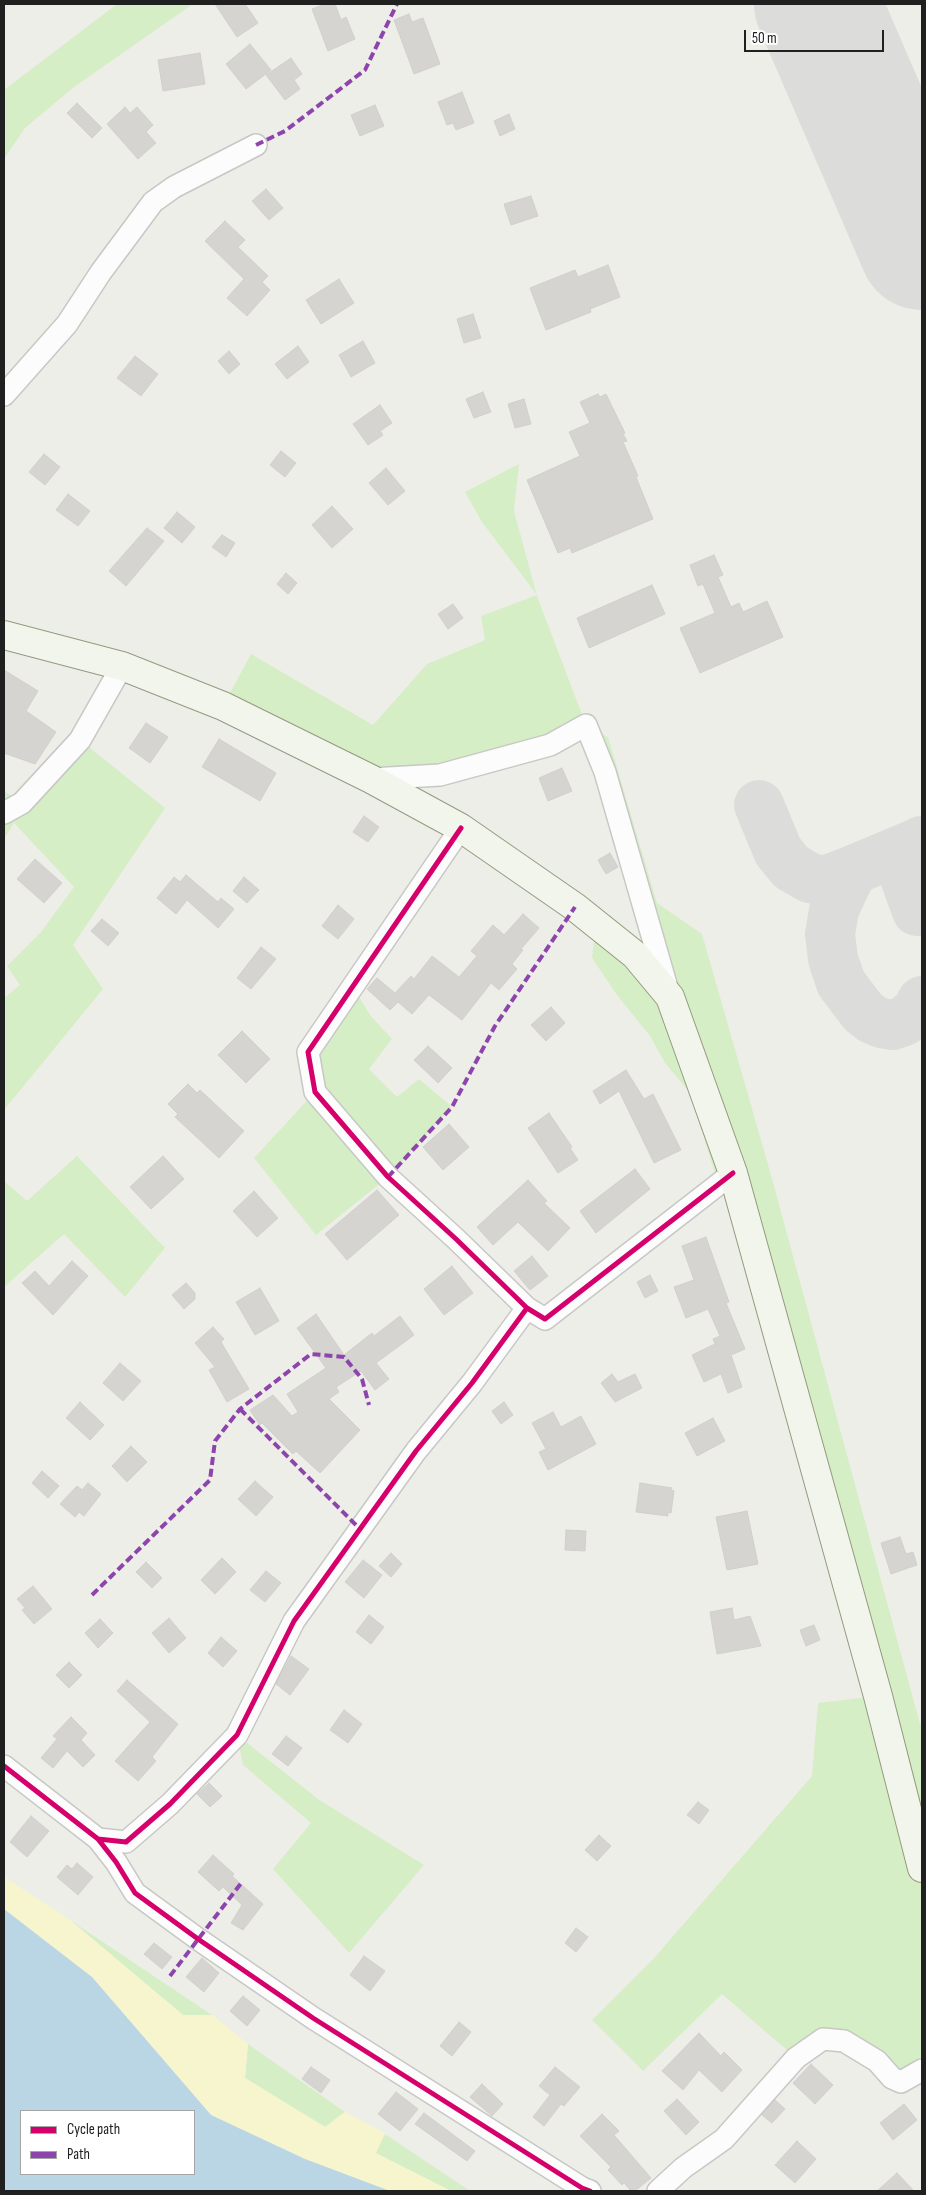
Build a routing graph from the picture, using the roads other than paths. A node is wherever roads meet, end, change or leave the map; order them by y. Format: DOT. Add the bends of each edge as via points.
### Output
graph roads {
  1 [pos="256,145"];
  2 [pos="4,395"];
  3 [pos="4,635"];
  4 [pos="122,666"];
  5 [pos="371,780"];
  6 [pos="4,813"];
  7 [pos="461,828"];
  8 [pos="670,997"];
  9 [pos="733,1173"];
  10 [pos="527,1308"];
  11 [pos="4,1766"];
  12 [pos="98,1839"];
  13 [pos="922,1868"];
  14 [pos="922,2070"];
  15 [pos="590,2191"];
  16 [pos="658,2191"];
  1 -- 2 [label="street" via="174,187 153,202 67,324"];
  3 -- 4 [label="main road"];
  4 -- 5 [label="main road" via="223,706"];
  4 -- 6 [label="street" via="80,740 22,803"];
  5 -- 7 [label="main road"];
  5 -- 8 [label="street" via="440,775 550,745 586,725 604,772"];
  7 -- 8 [label="main road" via="635,954"];
  7 -- 10 [label="street" via="308,1052 315,1092 388,1177"];
  8 -- 9 [label="main road"];
  9 -- 10 [label="street" via="545,1319"];
  9 -- 13 [label="main road" via="878,1696"];
  10 -- 12 [label="street" via="472,1383 416,1451 294,1620 237,1735 170,1804 126,1842"];
  11 -- 12 [label="street"];
  12 -- 15 [label="street" via="135,1893 198,1939 313,2018"];
  14 -- 16 [label="street" via="901,2082 892,2078 877,2061 844,2041 823,2039 796,2058 724,2139 683,2168"];
}
